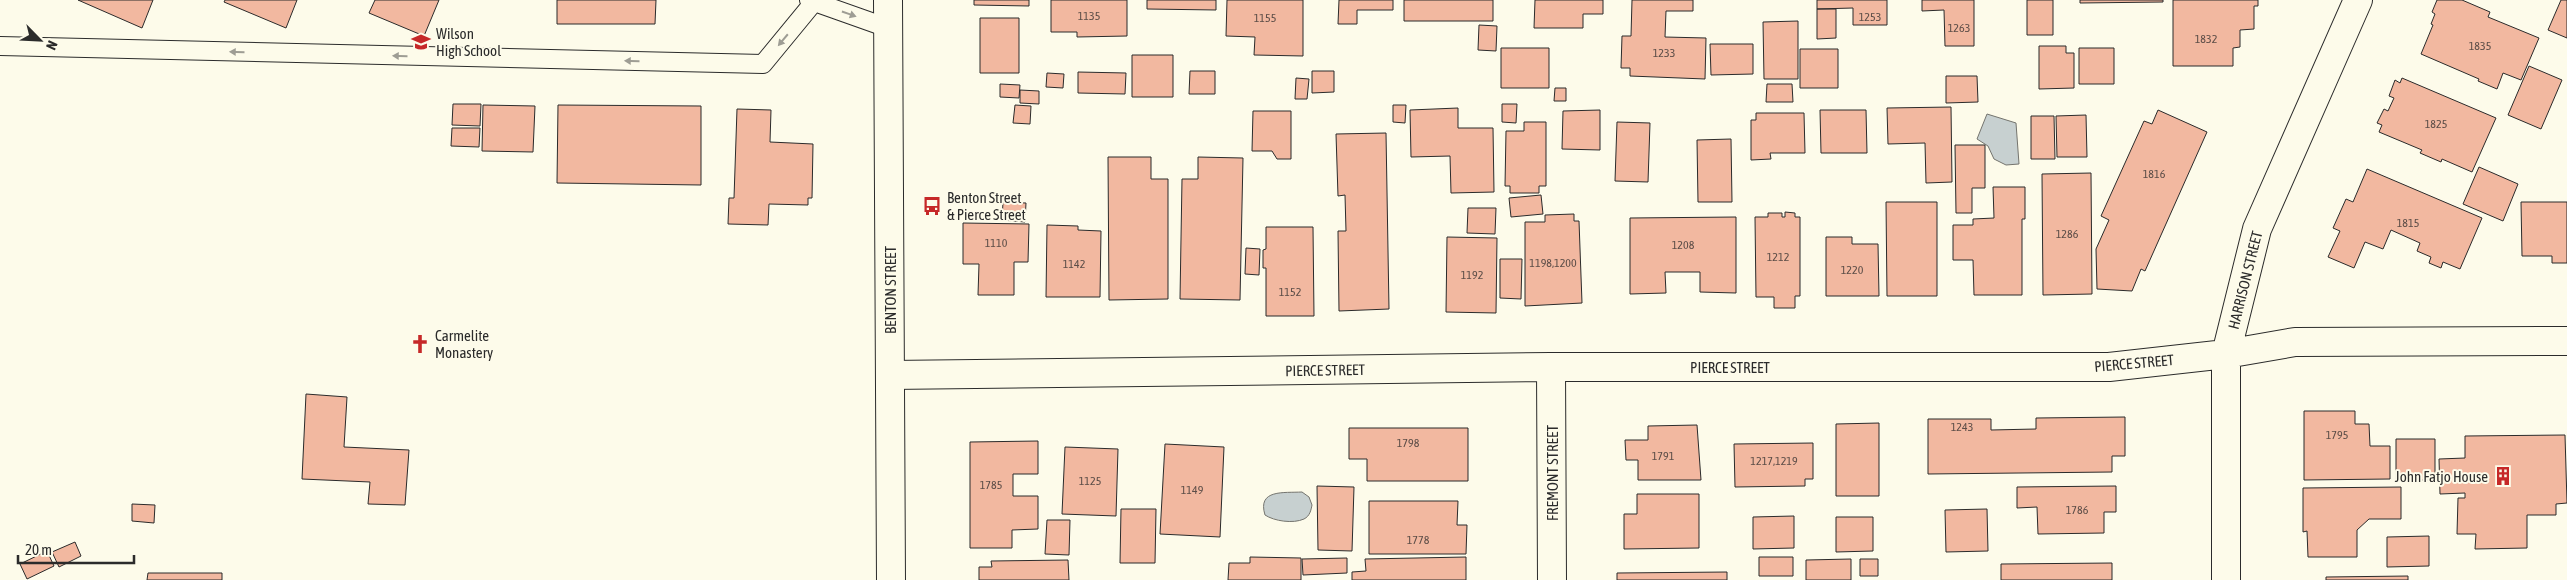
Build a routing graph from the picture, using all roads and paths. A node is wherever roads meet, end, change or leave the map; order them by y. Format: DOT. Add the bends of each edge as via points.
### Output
graph roads {
  1 [pos="888,0"];
  2 [pos="2358,0"];
  3 [pos="812,1"];
  4 [pos="888,28"];
  5 [pos="0,46"];
  6 [pos="2567,341"];
  7 [pos="2226,354"];
  8 [pos="1551,367"];
  9 [pos="890,375"];
  10 [pos="891,580"];
  11 [pos="1552,580"];
  12 [pos="2226,580"];
  1 -- 4 [label="street, BENTON STREET"];
  2 -- 7 [label="street, HARRISON STREET" via="2257,229"];
  3 -- 4 [label="lane, one-way"];
  3 -- 5 [label="lane, one-way" via="763,64"];
  4 -- 9 [label="street, BENTON STREET"];
  6 -- 7 [label="street, PIERCE STREET" via="2295,342"];
  7 -- 8 [label="street, PIERCE STREET" via="2109,367"];
  7 -- 12 [label="street, HARRISON STREET"];
  8 -- 9 [label="street, PIERCE STREET"];
  8 -- 11 [label="street, FREMONT STREET"];
  9 -- 10 [label="street, BENTON STREET"];
}
